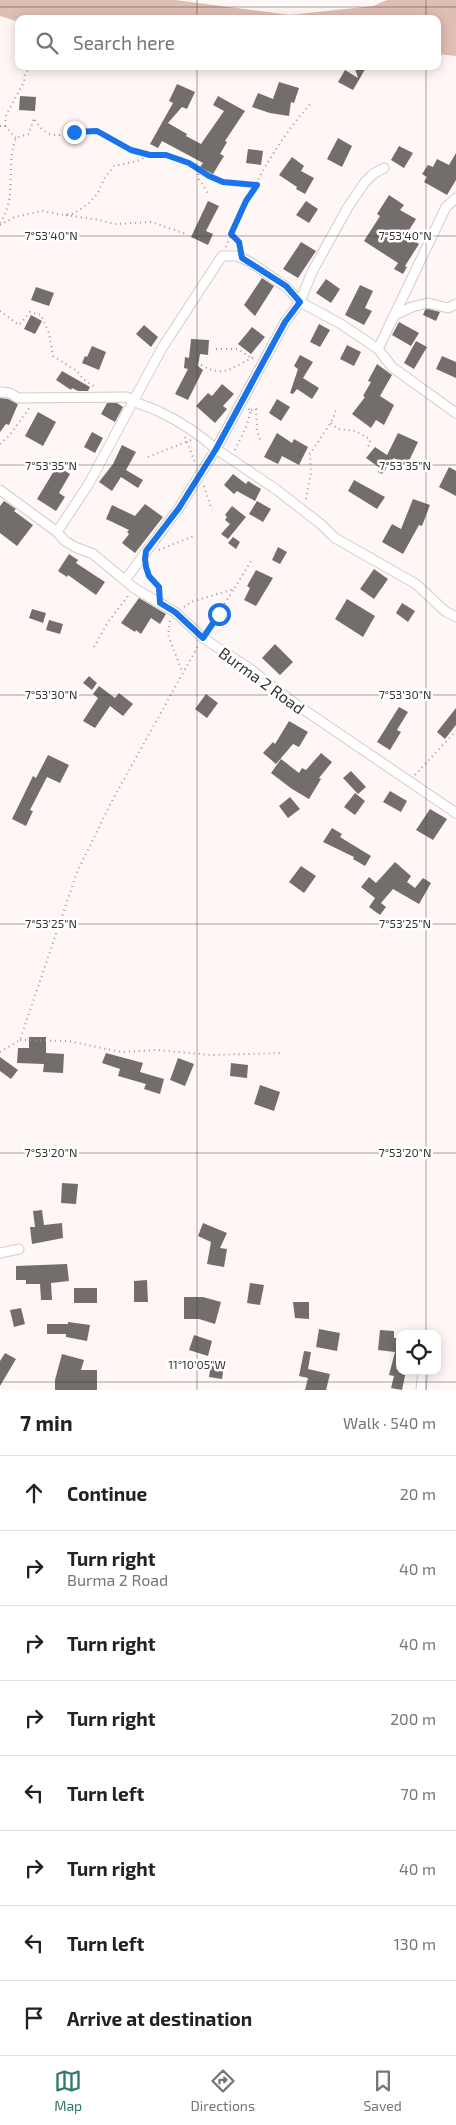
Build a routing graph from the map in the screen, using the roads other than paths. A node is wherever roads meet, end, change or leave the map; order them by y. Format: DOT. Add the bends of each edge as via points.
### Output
graph roads {
  1 [pos="384,168"];
  2 [pos="456,198"];
  3 [pos="300,302"];
  4 [pos="456,304"];
  5 [pos="394,315"];
  6 [pos="378,349"];
  7 [pos="0,392"];
  8 [pos="134,402"];
  9 [pos="456,413"];
  10 [pos="216,449"];
  11 [pos="0,490"];
  12 [pos="57,532"];
  13 [pos="125,580"];
  14 [pos="456,617"];
  15 [pos="456,813"];
  16 [pos="19,1249"];
  17 [pos="0,1253"];
  18 [pos="423,1375"];
  19 [pos="422,1390"];
  1 -- 3 [label="street" via="373,174 353,199 312,272"];
  2 -- 5 [label="street" via="446,207"];
  3 -- 6 [label="street"];
  3 -- 8 [label="street" via="286,286 242,258 222,256 162,348"];
  3 -- 10 [label="street" via="285,322"];
  4 -- 5 [label="street" via="448,308 428,303"];
  5 -- 6 [label="street"];
  6 -- 9 [label="street" via="392,367"];
  7 -- 8 [label="street" via="18,398 107,396 127,397"];
  8 -- 10 [label="street" via="160,412 199,434"];
  8 -- 12 [label="street" via="88,485"];
  10 -- 13 [label="street" via="179,508"];
  10 -- 14 [label="street" via="303,509 335,538 416,584"];
  11 -- 12 [label="street, Burma 2 Road"];
  12 -- 13 [label="street, Burma 2 Road" via="75,547 94,554"];
  13 -- 15 [label="street, Burma 2 Road" via="173,611 203,638 345,739"];
  16 -- 17 [label="street"];
  18 -- 19 [label="street"];
}
